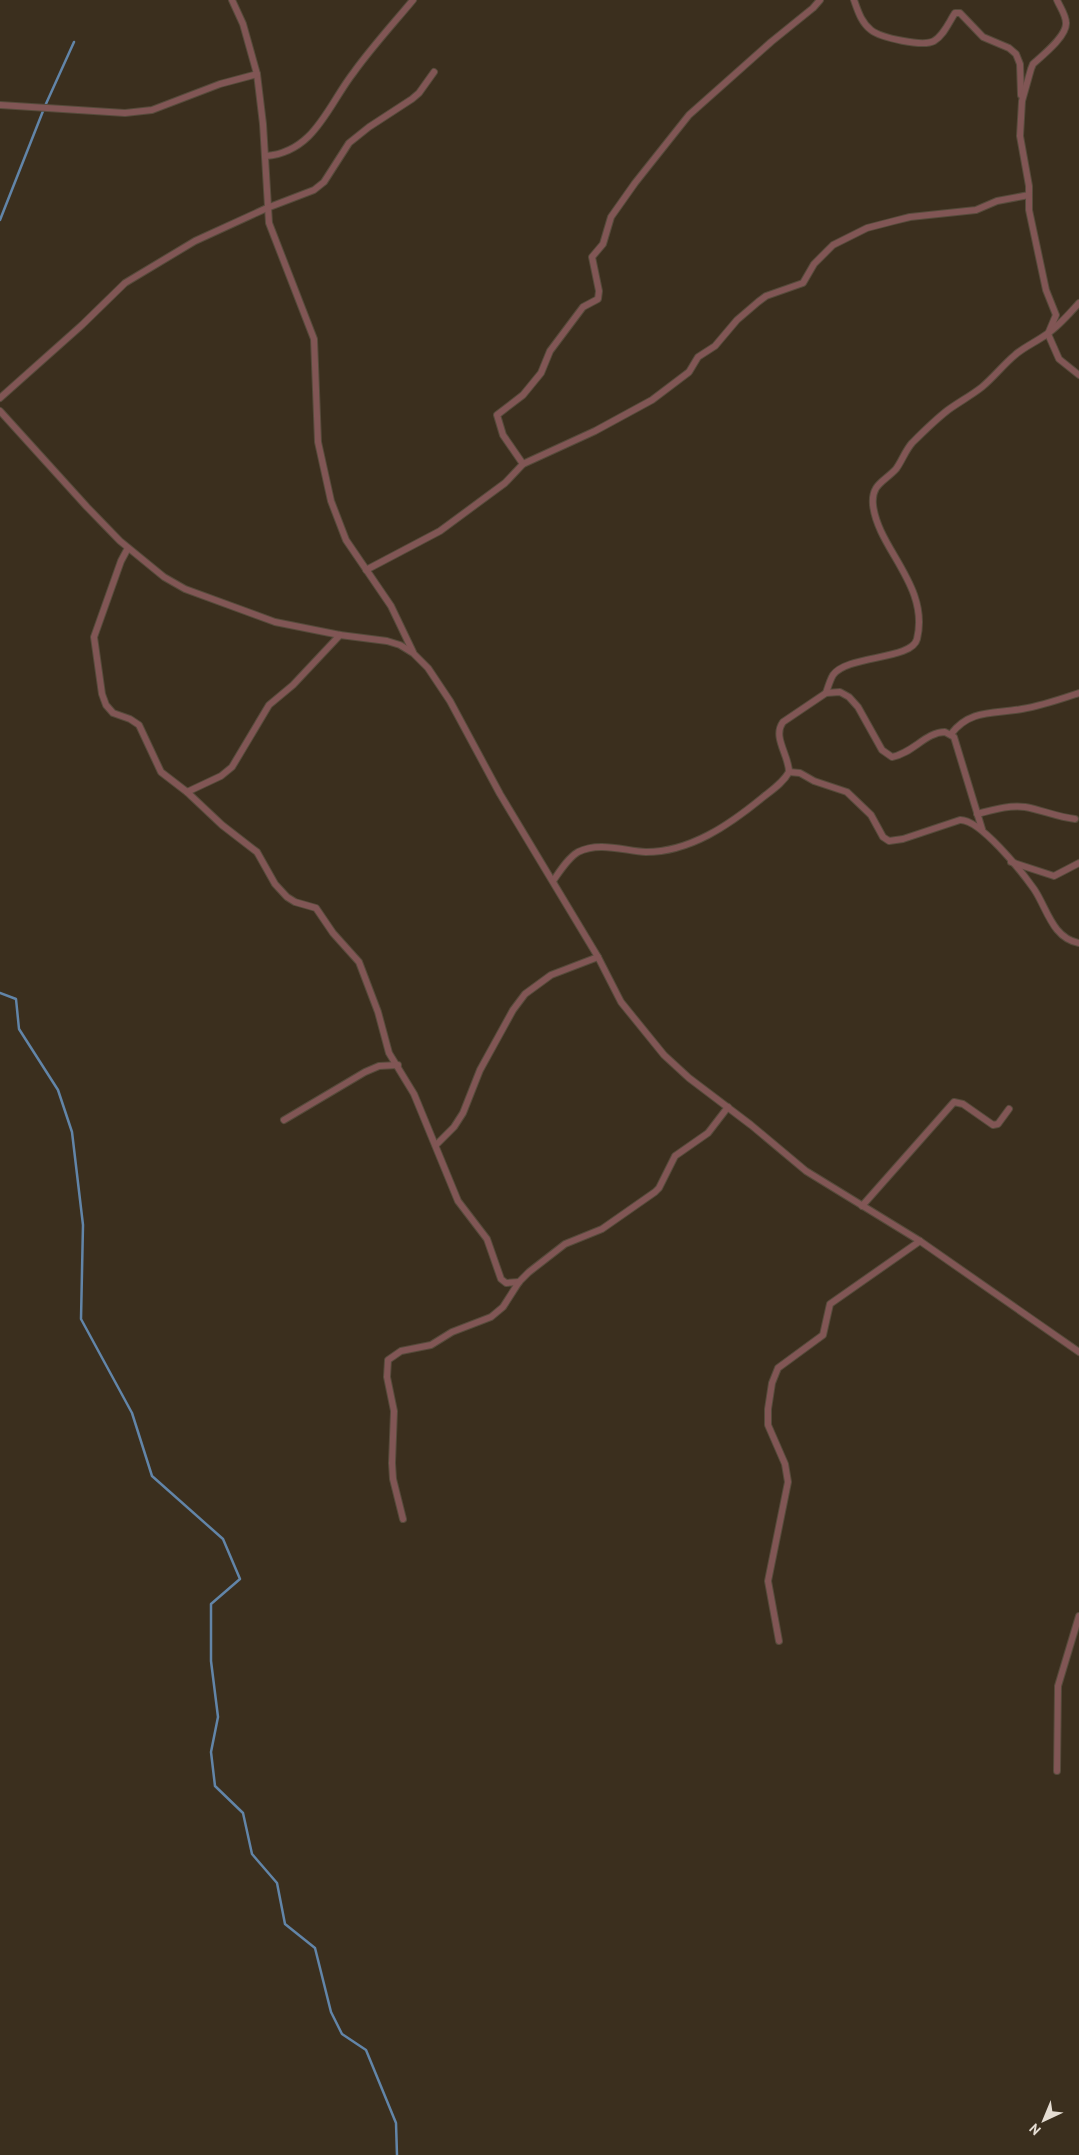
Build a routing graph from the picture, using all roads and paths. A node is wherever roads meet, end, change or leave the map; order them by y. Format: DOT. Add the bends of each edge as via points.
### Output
graph roads {
  1 [pos="232,0"];
  2 [pos="413,0"];
  3 [pos="820,0"];
  4 [pos="854,0"];
  5 [pos="1057,0"];
  6 [pos="434,72"];
  7 [pos="256,74"];
  8 [pos="1022,101"];
  9 [pos="0,105"];
  10 [pos="266,156"];
  11 [pos="1029,195"];
  12 [pos="267,208"];
  13 [pos="1079,303"];
  14 [pos="1048,334"];
  15 [pos="1079,374"];
  16 [pos="0,398"];
  17 [pos="0,411"];
  18 [pos="523,464"];
  19 [pos="128,548"];
  20 [pos="366,570"];
  21 [pos="340,635"];
  22 [pos="413,653"];
  23 [pos="826,693"];
  24 [pos="1079,693"];
  25 [pos="951,734"];
  26 [pos="789,772"];
  27 [pos="186,792"];
  28 [pos="977,814"];
  29 [pos="1075,818"];
  30 [pos="982,829"];
  31 [pos="1011,862"];
  32 [pos="1079,863"];
  33 [pos="553,881"];
  34 [pos="1079,942"];
  35 [pos="598,957"];
  36 [pos="398,1065"];
  37 [pos="728,1107"];
  38 [pos="1009,1109"];
  39 [pos="284,1120"];
  40 [pos="436,1144"];
  41 [pos="862,1206"];
  42 [pos="920,1241"];
  43 [pos="519,1282"];
  44 [pos="1079,1352"];
  45 [pos="402,1519"];
  46 [pos="1079,1616"];
  47 [pos="780,1641"];
  48 [pos="1057,1771"];
  1 -- 7 [label="street" via="243,24"];
  2 -- 10 [label="street" via="355,70 325,118 296,147"];
  3 -- 18 [label="street" via="689,115 611,217 603,244 592,257 598,299 580,311 523,395 497,415 502,435"];
  4 -- 8 [label="street" via="858,13 871,30 883,36 921,44 934,41 955,13 960,13 983,37 1016,54 1020,64"];
  5 -- 8 [label="street" via="1066,21 1064,32 1033,64"];
  6 -- 12 [label="street" via="412,100 349,144 324,182 314,190"];
  7 -- 9 [label="street" via="144,112"];
  7 -- 10 [label="street"];
  8 -- 11 [label="street" via="1020,136"];
  10 -- 12 [label="street"];
  11 -- 14 [label="street" via="1029,210 1046,290 1056,315"];
  11 -- 18 [label="street" via="997,201 976,210 894,221 867,228 833,245 814,264 803,283 758,302 715,346 698,357 689,372 652,400"];
  12 -- 16 [label="street" via="195,241 126,283"];
  12 -- 20 [label="street" via="271,230 314,339 318,442 331,501 342,531"];
  13 -- 14 [label="street"];
  14 -- 15 [label="street" via="1059,358"];
  14 -- 23 [label="street" via="1015,355 982,387 941,416 912,443 898,466 876,487 874,514 906,574 916,604 917,640 905,650 842,668 833,675"];
  17 -- 19 [label="street" via="86,507"];
  18 -- 20 [label="street" via="505,483 440,531"];
  19 -- 21 [label="street" via="164,577 185,589 275,622"];
  19 -- 27 [label="street" via="94,637 102,694 113,713 139,725 161,772"];
  20 -- 22 [label="street" via="391,606"];
  21 -- 22 [label="street" via="387,641"];
  21 -- 27 [label="street" via="293,685 269,705 232,767 221,776"];
  22 -- 33 [label="street" via="428,668 450,701 500,794"];
  23 -- 25 [label="street" via="840,692 849,697 864,715 882,750 892,757 916,748 932,734"];
  23 -- 26 [label="street" via="787,718 779,727 778,736"];
  24 -- 25 [label="street" via="1024,709 992,711 965,720"];
  25 -- 28 [label="street"];
  26 -- 30 [label="street" via="847,792 871,815 889,842 960,820"];
  26 -- 33 [label="street" via="782,782 734,821 715,832 688,843 652,851 585,850 572,858"];
  27 -- 36 [label="street" via="256,852 275,884 287,897 318,910 359,962 389,1052"];
  28 -- 29 [label="street" via="1007,807 1025,807 1057,817"];
  28 -- 30 [label="street"];
  30 -- 31 [label="street"];
  31 -- 32 [label="street" via="1054,876"];
  31 -- 34 [label="street" via="1033,888 1059,931 1066,938"];
  33 -- 35 [label="street"];
  35 -- 37 [label="street" via="627,1010 664,1055"];
  35 -- 40 [label="street" via="551,975 525,994 480,1070 454,1128"];
  36 -- 39 [label="street" via="379,1066 365,1072"];
  36 -- 40 [label="street"];
  37 -- 41 [label="street" via="806,1171"];
  37 -- 43 [label="street" via="708,1133 675,1156 655,1192 602,1229 565,1244"];
  38 -- 41 [label="street" via="994,1125 963,1104 954,1102"];
  40 -- 43 [label="street" via="458,1201 487,1239 501,1279 506,1283"];
  41 -- 42 [label="street"];
  42 -- 44 [label="street"];
  42 -- 47 [label="street" via="830,1304 823,1336 783,1363 774,1375 768,1425 785,1464 788,1482 768,1581"];
  43 -- 45 [label="street" via="503,1307 490,1317 452,1332 431,1345 401,1351 388,1360 387,1377 394,1411 393,1479"];
  46 -- 48 [label="street" via="1058,1686"];
}
